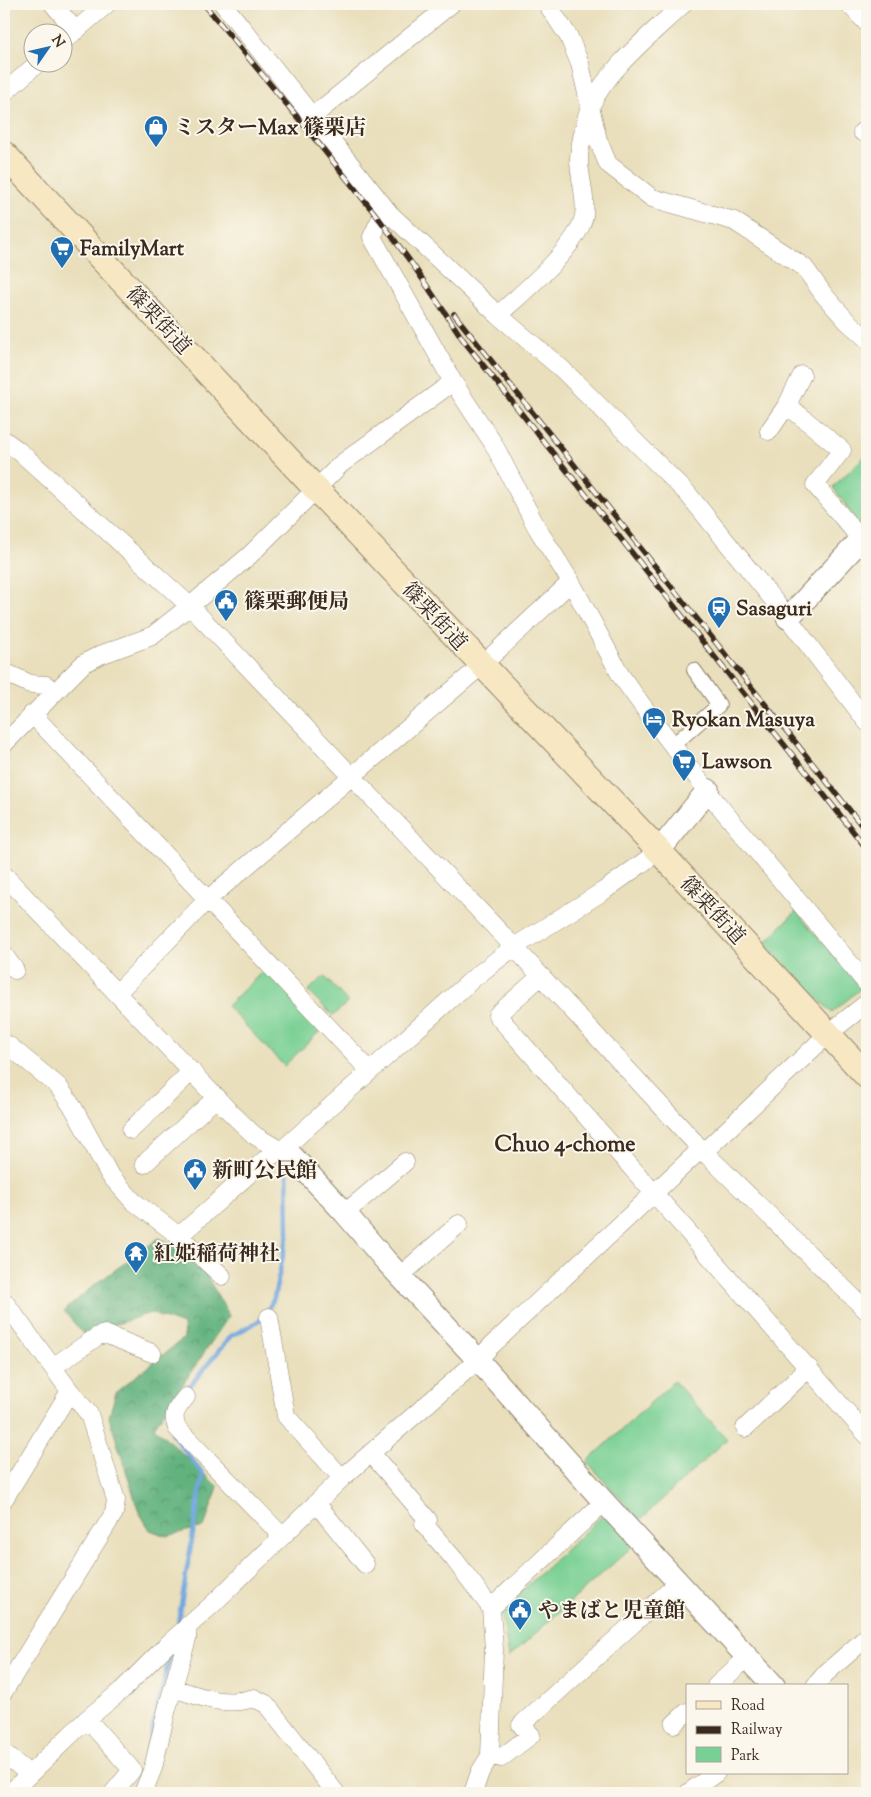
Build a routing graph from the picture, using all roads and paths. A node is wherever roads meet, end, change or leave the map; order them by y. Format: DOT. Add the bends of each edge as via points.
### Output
graph roads {
  1 [pos="53,4"];
  2 [pos="108,4"];
  3 [pos="223,4"];
  4 [pos="451,4"];
  5 [pos="547,4"];
  6 [pos="683,4"];
  7 [pos="849,4"];
  8 [pos="62,22"];
  9 [pos="867,24"];
  10 [pos="72,34"];
  11 [pos="28,72"];
  12 [pos="4,93"];
  13 [pos="590,108"];
  14 [pos="313,116"];
  15 [pos="4,154"];
  16 [pos="390,214"];
  17 [pos="498,315"];
  18 [pos="867,339"];
  19 [pos="802,376"];
  20 [pos="453,382"];
  21 [pos="787,405"];
  22 [pos="769,431"];
  23 [pos="4,440"];
  24 [pos="316,489"];
  25 [pos="864,536"];
  26 [pos="571,582"];
  27 [pos="190,606"];
  28 [pos="788,618"];
  29 [pos="482,666"];
  30 [pos="694,670"];
  31 [pos="4,672"];
  32 [pos="54,692"];
  33 [pos="32,714"];
  34 [pos="867,722"];
  35 [pos="4,744"];
  36 [pos="673,745"];
  37 [pos="352,777"];
  38 [pos="708,790"];
  39 [pos="659,851"];
  40 [pos="4,875"];
  41 [pos="207,900"];
  42 [pos="514,947"];
  43 [pos="541,976"];
  44 [pos="867,984"];
  45 [pos="117,993"];
  46 [pos="867,1003"];
  47 [pos="828,1034"];
  48 [pos="8,1045"];
  49 [pos="192,1071"];
  50 [pos="370,1071"];
  51 [pos="867,1076"];
  52 [pos="217,1097"];
  53 [pos="131,1130"];
  54 [pos="700,1149"];
  55 [pos="281,1151"];
  56 [pos="405,1162"];
  57 [pos="144,1164"];
  58 [pos="654,1192"];
  59 [pos="345,1213"];
  60 [pos="459,1224"];
  61 [pos="179,1236"];
  62 [pos="222,1276"];
  63 [pos="400,1276"];
  64 [pos="5,1305"];
  65 [pos="867,1311"];
  66 [pos="269,1317"];
  67 [pos="152,1353"];
  68 [pos="478,1360"];
  69 [pos="53,1367"];
  70 [pos="809,1368"];
  71 [pos="70,1391"];
  72 [pos="186,1397"];
  73 [pos="745,1428"];
  74 [pos="867,1435"];
  75 [pos="371,1453"];
  76 [pos="342,1478"];
  77 [pos="4,1499"];
  78 [pos="604,1502"];
  79 [pos="317,1504"];
  80 [pos="282,1536"];
  81 [pos="365,1564"];
  82 [pos="678,1583"];
  83 [pos="491,1608"];
  84 [pos="188,1625"];
  85 [pos="867,1638"];
  86 [pos="748,1657"];
  87 [pos="718,1684"];
  88 [pos="772,1684"];
  89 [pos="817,1684"];
  90 [pos="173,1688"];
  91 [pos="4,1691"];
  92 [pos="87,1719"];
  93 [pos="4,1753"];
  94 [pos="490,1756"];
  95 [pos="29,1774"];
  96 [pos="715,1774"];
  97 [pos="10,1793"];
  98 [pos="113,1793"];
  99 [pos="143,1793"];
  100 [pos="336,1793"];
  101 [pos="472,1793"];
  102 [pos="688,1793"];
  1 -- 8 [label="street"];
  2 -- 10 [label="street"];
  3 -- 14 [label="street"];
  4 -- 14 [label="street"];
  5 -- 13 [label="street" via="569,37 580,64"];
  6 -- 13 [label="street" via="613,72"];
  7 -- 9 [label="street"];
  11 -- 12 [label="street"];
  13 -- 17 [label="street" via="579,159 584,217 572,242"];
  13 -- 18 [label="street" via="608,164 652,198 734,221 804,267 824,295"];
  14 -- 16 [label="street"];
  15 -- 24 [label="main road, 篠栗街道"];
  16 -- 17 [label="street"];
  16 -- 20 [label="street" via="380,220 372,237"];
  17 -- 28 [label="street" via="562,369 686,492"];
  19 -- 21 [label="street"];
  20 -- 24 [label="street" via="340,464"];
  20 -- 26 [label="street" via="493,443 536,528"];
  21 -- 22 [label="street"];
  21 -- 25 [label="street" via="842,450 815,485"];
  23 -- 27 [label="street"];
  24 -- 27 [label="street" via="250,555"];
  24 -- 29 [label="main road, 篠栗街道"];
  25 -- 28 [label="street"];
  26 -- 29 [label="street"];
  26 -- 36 [label="street" via="621,676"];
  27 -- 32 [label="street" via="152,636 83,664"];
  27 -- 37 [label="street"];
  28 -- 34 [label="street"];
  29 -- 37 [label="street"];
  29 -- 39 [label="main road, 篠栗街道"];
  30 -- 36 [label="street" via="719,705"];
  31 -- 32 [label="street" via="30,684 46,685"];
  32 -- 33 [label="street"];
  33 -- 35 [label="street"];
  33 -- 41 [label="street"];
  36 -- 38 [label="street"];
  37 -- 41 [label="street"];
  37 -- 42 [label="street"];
  38 -- 39 [label="street"];
  38 -- 44 [label="street"];
  39 -- 42 [label="street" via="605,890"];
  39 -- 47 [label="main road, 篠栗街道"];
  40 -- 45 [label="street"];
  41 -- 45 [label="street"];
  41 -- 50 [label="street"];
  42 -- 43 [label="street"];
  42 -- 50 [label="street" via="474,977"];
  43 -- 54 [label="street"];
  43 -- 58 [label="street" via="497,1015"];
  45 -- 49 [label="street"];
  46 -- 47 [label="street"];
  47 -- 51 [label="main road, 篠栗街道"];
  47 -- 54 [label="street" via="709,1147"];
  48 -- 61 [label="street" via="58,1086 109,1174 133,1201"];
  49 -- 52 [label="street"];
  49 -- 53 [label="street"];
  50 -- 55 [label="street"];
  52 -- 55 [label="street" via="254,1135"];
  52 -- 57 [label="street"];
  54 -- 58 [label="street"];
  54 -- 65 [label="street"];
  55 -- 59 [label="street" via="291,1155"];
  55 -- 61 [label="street" via="267,1158"];
  56 -- 59 [label="street"];
  58 -- 68 [label="street"];
  58 -- 70 [label="street"];
  59 -- 63 [label="street"];
  60 -- 63 [label="street"];
  61 -- 62 [label="street"];
  63 -- 68 [label="street"];
  64 -- 69 [label="street"];
  66 -- 76 [label="street" via="286,1416"];
  67 -- 69 [label="street" via="105,1334"];
  68 -- 75 [label="street"];
  68 -- 78 [label="street"];
  69 -- 71 [label="street"];
  70 -- 73 [label="street"];
  70 -- 74 [label="street"];
  71 -- 77 [label="street"];
  71 -- 91 [label="street" via="89,1414 116,1500 114,1513"];
  72 -- 80 [label="street" via="173,1416 177,1428"];
  75 -- 76 [label="street"];
  75 -- 83 [label="street" via="428,1520 424,1524"];
  76 -- 79 [label="street"];
  78 -- 82 [label="street"];
  78 -- 83 [label="street"];
  79 -- 80 [label="street"];
  79 -- 81 [label="street"];
  80 -- 84 [label="street"];
  82 -- 86 [label="street"];
  82 -- 94 [label="street" via="522,1725 531,1735 501,1758"];
  83 -- 94 [label="street" via="494,1649"];
  84 -- 90 [label="street"];
  84 -- 92 [label="street" via="122,1690"];
  85 -- 89 [label="street"];
  86 -- 87 [label="street"];
  86 -- 88 [label="street"];
  90 -- 99 [label="street" via="153,1768"];
  90 -- 100 [label="street" via="225,1702 254,1698 266,1704"];
  92 -- 95 [label="street"];
  92 -- 98 [label="street" via="132,1770"];
  93 -- 95 [label="street"];
  94 -- 101 [label="street"];
  95 -- 97 [label="street"];
  96 -- 102 [label="street"];
}
